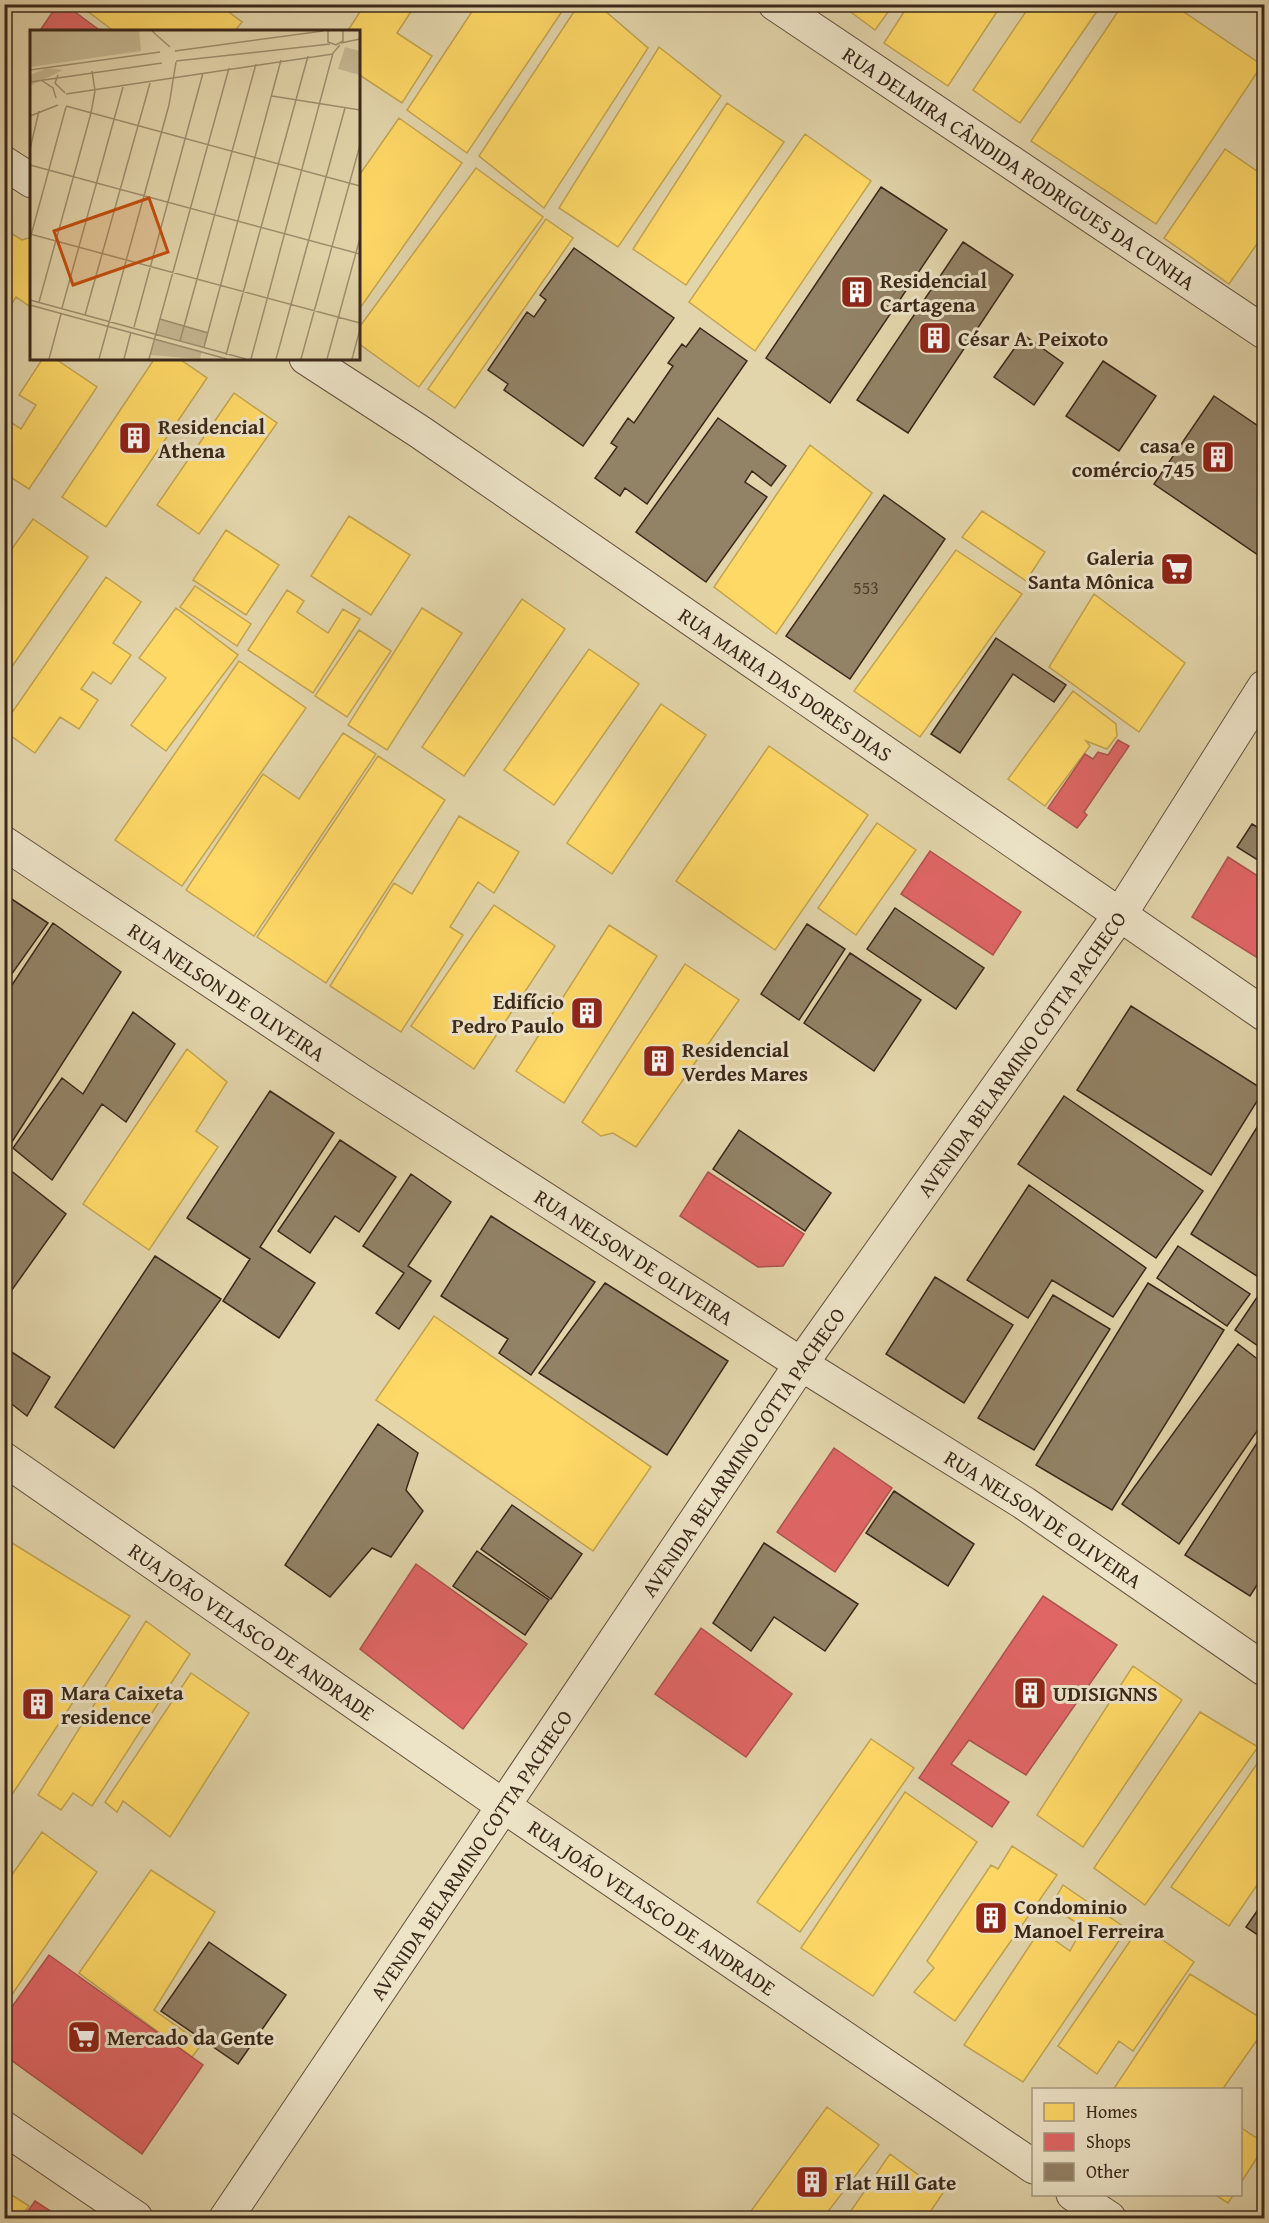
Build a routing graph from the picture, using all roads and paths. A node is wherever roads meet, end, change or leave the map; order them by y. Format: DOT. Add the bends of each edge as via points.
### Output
graph roads {
  1 [pos="774,4"];
  2 [pos="4,163"];
  3 [pos="30,180"];
  4 [pos="1264,332"];
  5 [pos="309,360"];
  6 [pos="1264,687"];
  7 [pos="4,843"];
  8 [pos="1121,913"];
  9 [pos="1264,1014"];
  10 [pos="801,1364"];
  11 [pos="4,1459"];
  12 [pos="1264,1669"];
  13 [pos="505,1807"];
  14 [pos="4,2128"];
  15 [pos="1032,2167"];
  16 [pos="1076,2196"];
  17 [pos="136,2218"];
  18 [pos="226,2218"];
  19 [pos="1109,2218"];
  1 -- 4 [label="street, RUA DELMIRA CÂNDIDA RODRIGUES DA CUNHA"];
  2 -- 3 [label="street"];
  5 -- 8 [label="street, RUA MARIA DAS DORES DIAS"];
  6 -- 8 [label="street, AVENIDA BELARMINO COTTA PACHECO"];
  7 -- 10 [label="street, RUA NELSON DE OLIVEIRA" via="360,1080"];
  8 -- 9 [label="street, RUA MARIA DAS DORES DIAS"];
  8 -- 10 [label="street, AVENIDA BELARMINO COTTA PACHECO"];
  10 -- 12 [label="street, RUA NELSON DE OLIVEIRA" via="1024,1503"];
  10 -- 13 [label="street, AVENIDA BELARMINO COTTA PACHECO"];
  11 -- 13 [label="street, RUA JOÃO VELASCO DE ANDRADE"];
  13 -- 15 [label="street, RUA JOÃO VELASCO DE ANDRADE"];
  13 -- 18 [label="street, AVENIDA BELARMINO COTTA PACHECO"];
  14 -- 17 [label="street"];
  16 -- 19 [label="street"];
}
